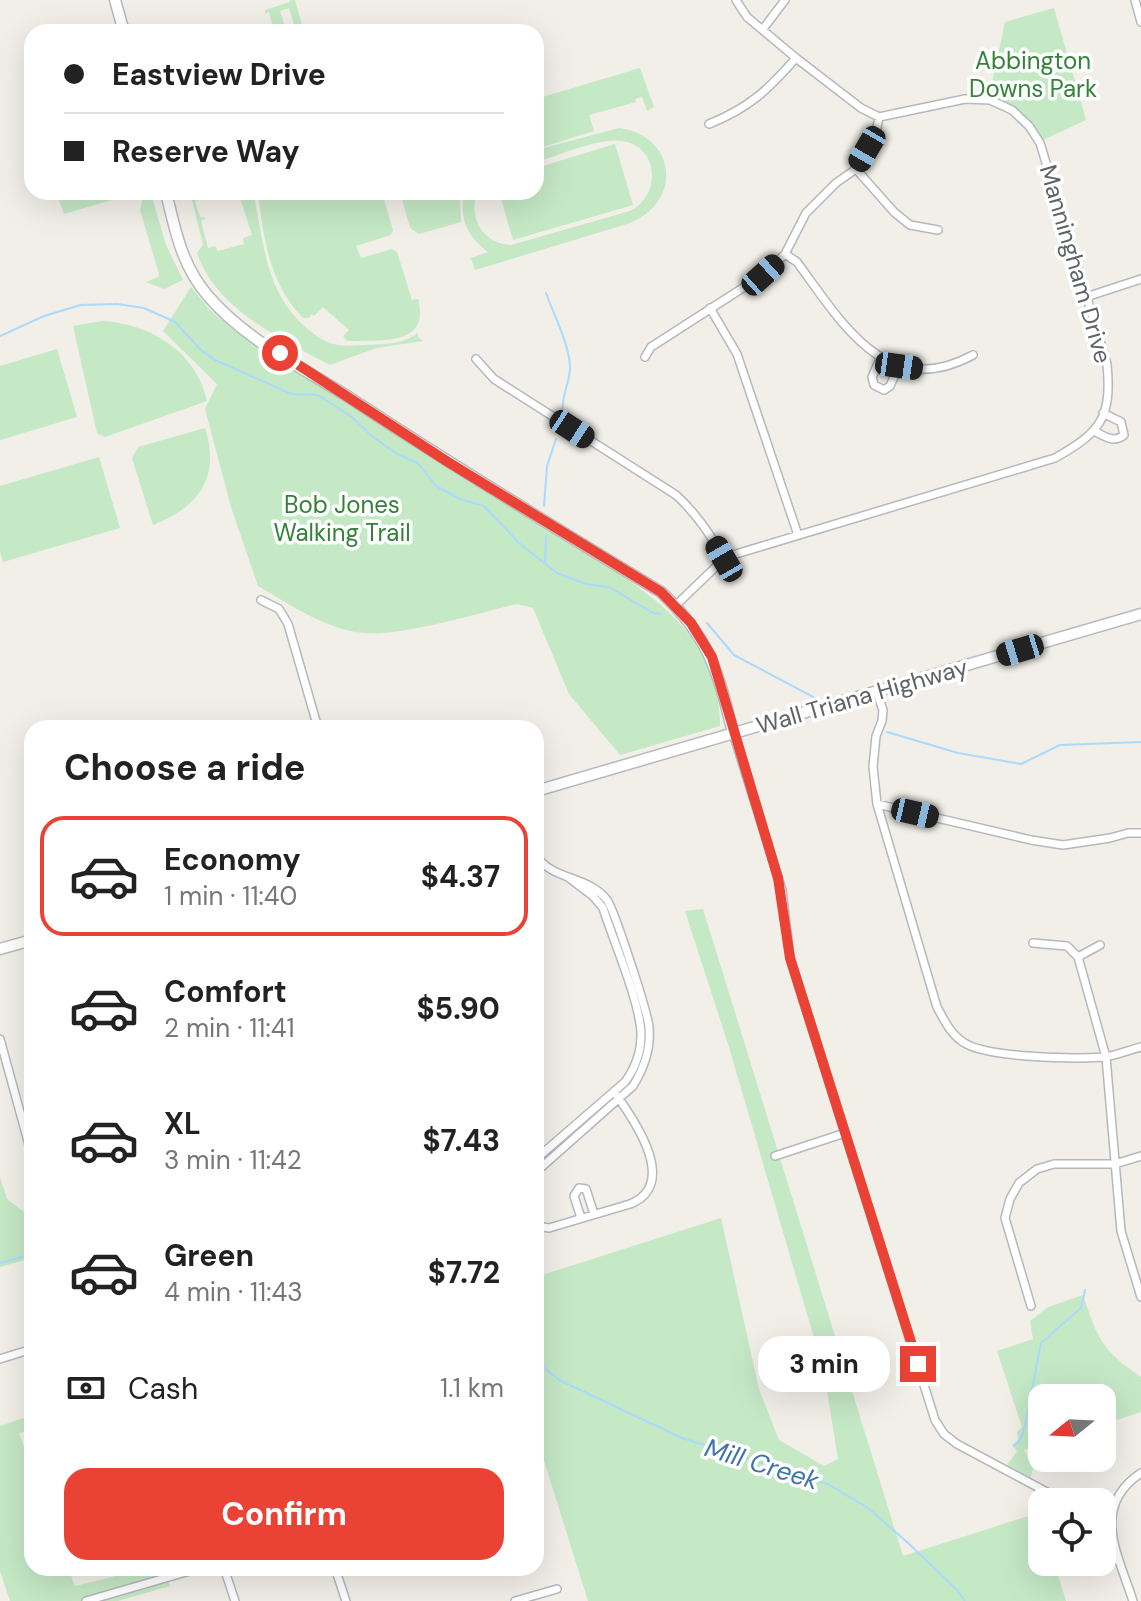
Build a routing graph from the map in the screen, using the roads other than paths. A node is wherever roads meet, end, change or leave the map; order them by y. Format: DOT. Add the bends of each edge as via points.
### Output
graph roads {
  1 [pos="115,0"];
  2 [pos="736,0"];
  3 [pos="785,0"];
  4 [pos="1135,0"];
  5 [pos="1141,22"];
  6 [pos="122,24"];
  7 [pos="763,29"];
  8 [pos="796,58"];
  9 [pos="879,117"];
  10 [pos="709,124"];
  11 [pos="856,169"];
  12 [pos="168,200"];
  13 [pos="938,230"];
  14 [pos="785,254"];
  15 [pos="1141,279"];
  16 [pos="1086,297"];
  17 [pos="710,308"];
  18 [pos="973,355"];
  19 [pos="645,357"];
  20 [pos="476,359"];
  21 [pos="880,359"];
  22 [pos="899,366"];
  23 [pos="1103,413"];
  24 [pos="1096,432"];
  25 [pos="798,535"];
  26 [pos="724,559"];
  27 [pos="261,600"];
  28 [pos="675,606"];
  29 [pos="1141,614"];
  30 [pos="876,690"];
  31 [pos="316,720"];
  32 [pos="733,733"];
  33 [pos="544,789"];
  34 [pos="877,804"];
  35 [pos="1141,833"];
  36 [pos="544,864"];
  37 [pos="24,942"];
  38 [pos="1033,943"];
  39 [pos="1100,945"];
  40 [pos="0,949"];
  41 [pos="1078,957"];
  42 [pos="0,1039"];
  43 [pos="1141,1047"];
  44 [pos="1106,1057"];
  45 [pos="616,1095"];
  46 [pos="24,1127"];
  47 [pos="845,1133"];
  48 [pos="544,1153"];
  49 [pos="775,1156"];
  50 [pos="1141,1156"];
  51 [pos="544,1164"];
  52 [pos="1115,1164"];
  53 [pos="594,1214"];
  54 [pos="581,1218"];
  55 [pos="544,1227"];
  56 [pos="1141,1265"];
  57 [pos="1131,1269"];
  58 [pos="1141,1297"];
  59 [pos="1031,1306"];
  60 [pos="24,1352"];
  61 [pos="0,1359"];
  62 [pos="1141,1473"];
  63 [pos="1039,1488"];
  64 [pos="1116,1498"];
  65 [pos="1116,1545"];
  66 [pos="172,1576"];
  67 [pos="227,1576"];
  68 [pos="338,1576"];
  69 [pos="557,1589"];
  70 [pos="123,1590"];
  71 [pos="86,1601"];
  72 [pos="126,1601"];
  73 [pos="235,1601"];
  74 [pos="346,1601"];
  75 [pos="515,1601"];
  76 [pos="1133,1601"];
  1 -- 6 [label="street"];
  2 -- 7 [label="street"];
  3 -- 7 [label="street"];
  4 -- 5 [label="street"];
  7 -- 8 [label="street"];
  8 -- 9 [label="street"];
  8 -- 10 [label="street" via="745,108"];
  9 -- 11 [label="street"];
  9 -- 16 [label="street, Manningham Drive" via="965,99 990,100 1012,110 1040,143"];
  11 -- 13 [label="street" via="910,225"];
  11 -- 14 [label="street" via="806,213"];
  12 -- 28 [label="street" via="184,258 219,308 270,347 661,592"];
  14 -- 17 [label="street" via="763,275"];
  14 -- 21 [label="street" via="797,262 853,337"];
  15 -- 16 [label="street"];
  16 -- 23 [label="street, Manningham Drive" via="1107,364 1109,390"];
  17 -- 19 [label="street" via="651,347"];
  17 -- 25 [label="street" via="737,354"];
  18 -- 22 [label="street" via="930,371"];
  20 -- 26 [label="street" via="494,379 676,495"];
  21 -- 22 [label="street"];
  21 -- 22 [label="street" via="872,377 884,390"];
  23 -- 24 [label="street, Manningham Drive"];
  23 -- 24 [label="street" via="1121,422 1124,435 1111,439"];
  24 -- 25 [label="street" via="1055,458"];
  25 -- 26 [label="street"];
  26 -- 28 [label="street"];
  27 -- 31 [label="street" via="279,609 288,624"];
  28 -- 32 [label="street" via="712,657"];
  29 -- 30 [label="street, Wall Triana Highway"];
  30 -- 32 [label="street, Wall Triana Highway"];
  30 -- 34 [label="street" via="883,710 873,767"];
  32 -- 33 [label="street, Wall Triana Highway"];
  32 -- 47 [label="street" via="782,890 790,958"];
  34 -- 35 [label="street" via="1063,845"];
  34 -- 44 [label="street" via="937,1007 949,1029 979,1050"];
  36 -- 45 [label="street" via="592,886 607,900 649,1025 643,1071 633,1086"];
  37 -- 40 [label="street"];
  38 -- 41 [label="street" via="1067,946"];
  39 -- 41 [label="street"];
  41 -- 44 [label="street"];
  42 -- 46 [label="street"];
  43 -- 44 [label="street"];
  44 -- 52 [label="street"];
  45 -- 48 [label="street"];
  45 -- 51 [label="street"];
  45 -- 53 [label="street" via="640,1132 654,1178 643,1199"];
  47 -- 49 [label="street"];
  47 -- 63 [label="street" via="939,1427 957,1444"];
  50 -- 52 [label="street"];
  52 -- 57 [label="street" via="1121,1231"];
  52 -- 59 [label="street" via="1054,1164 1019,1183 1005,1218"];
  53 -- 54 [label="street"];
  53 -- 54 [label="street" via="586,1189 579,1188 574,1196"];
  54 -- 55 [label="street"];
  56 -- 57 [label="street"];
  57 -- 58 [label="street"];
  60 -- 61 [label="street"];
  62 -- 64 [label="street"];
  65 -- 76 [label="street"];
  66 -- 70 [label="street"];
  67 -- 73 [label="street"];
  68 -- 74 [label="street"];
  69 -- 75 [label="street"];
  70 -- 71 [label="street"];
  70 -- 72 [label="street"];
}
